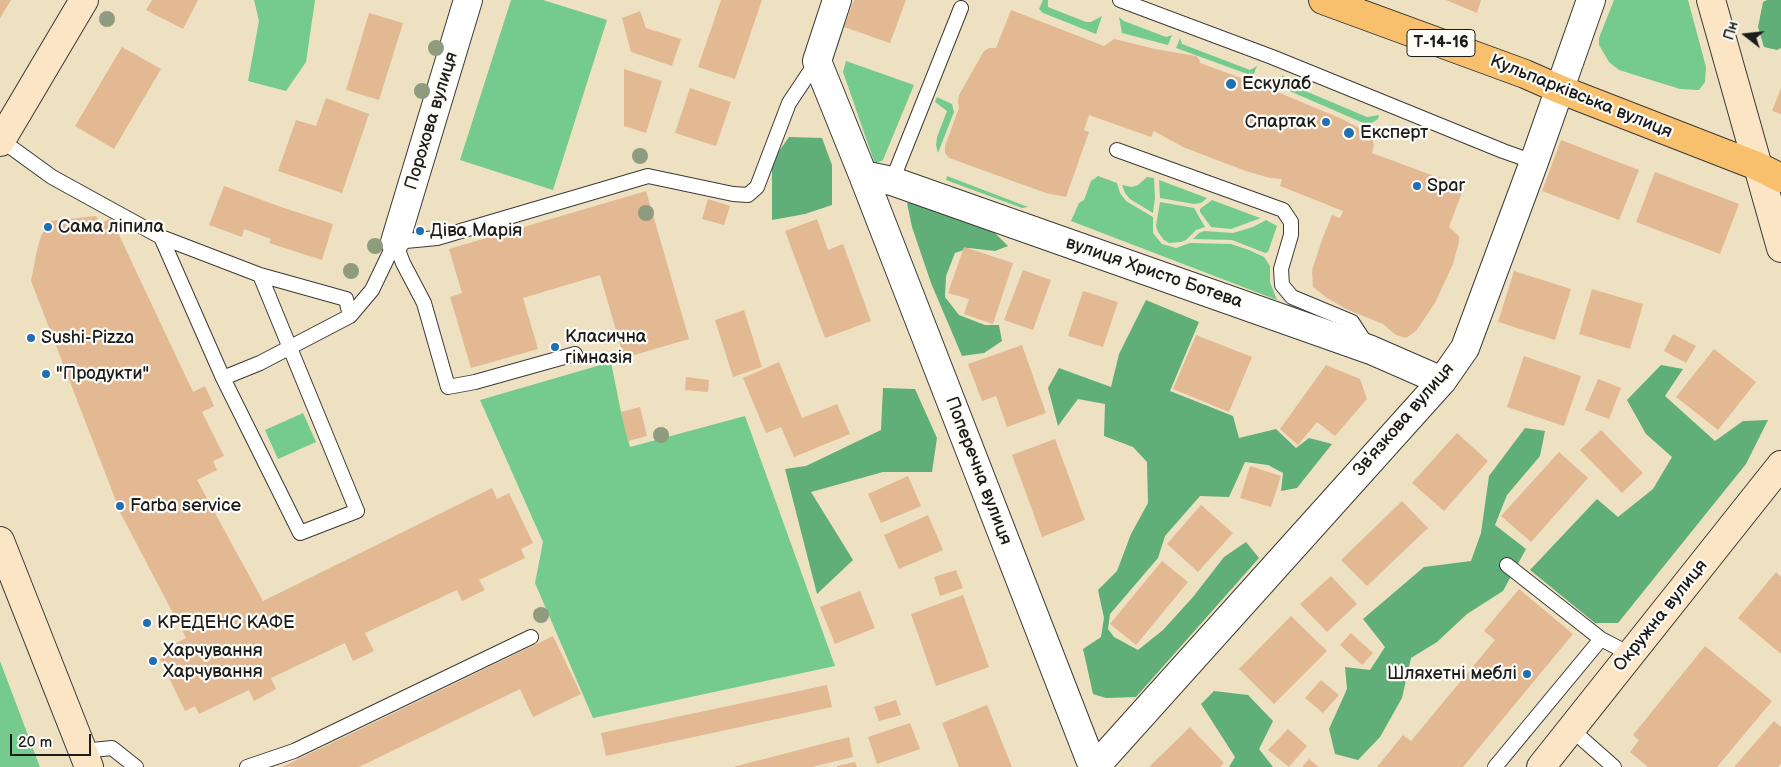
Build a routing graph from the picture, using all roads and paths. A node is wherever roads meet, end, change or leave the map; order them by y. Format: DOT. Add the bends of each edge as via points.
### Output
graph roads {
  1 [pos="84,0"];
  2 [pos="468,0"];
  3 [pos="837,0"];
  4 [pos="1120,0"];
  5 [pos="1323,0"];
  6 [pos="1591,0"];
  7 [pos="1711,0"];
  8 [pos="960,8"];
  9 [pos="817,61"];
  10 [pos="1559,89"];
  11 [pos="1,141"];
  12 [pos="1117,150"];
  13 [pos="1534,162"];
  14 [pos="1757,166"];
  15 [pos="864,175"];
  16 [pos="1781,178"];
  17 [pos="892,181"];
  18 [pos="161,237"];
  19 [pos="395,242"];
  20 [pos="1781,248"];
  21 [pos="260,275"];
  22 [pos="350,316"];
  23 [pos="290,348"];
  24 [pos="1371,350"];
  25 [pos="575,354"];
  26 [pos="223,378"];
  27 [pos="1442,381"];
  28 [pos="1781,465"];
  29 [pos="0,541"];
  30 [pos="1507,565"];
  31 [pos="531,637"];
  32 [pos="1601,638"];
  33 [pos="1630,654"];
  34 [pos="1571,729"];
  35 [pos="86,759"];
  36 [pos="136,767"];
  37 [pos="247,767"];
  38 [pos="1094,767"];
  39 [pos="1495,767"];
  40 [pos="1540,767"];
  41 [pos="1614,767"];
  1 -- 11 [label="main road"];
  2 -- 19 [label="street, Порохова вулиця"];
  3 -- 9 [label="street"];
  4 -- 13 [label="lane"];
  5 -- 10 [label="main road, Кульпарківська вулиця / Т-14-16"];
  6 -- 10 [label="street, Звʼязкова вулиця"];
  7 -- 14 [label="main road"];
  8 -- 17 [label="lane"];
  9 -- 15 [label="street, Поперечна вулиця"];
  9 -- 19 [label="lane" via="789,103 757,187 748,195 648,176 437,238"];
  10 -- 13 [label="street, Звʼязкова вулиця"];
  10 -- 14 [label="main road, Кульпарківська вулиця / Т-14-16"];
  11 -- 18 [label="lane" via="52,177"];
  12 -- 24 [label="lane" via="1283,210 1291,222 1291,235 1281,269 1282,285 1292,297 1352,322"];
  13 -- 27 [label="street, Звʼязкова вулиця" via="1464,348"];
  14 -- 16 [label="main road, Кульпарківська вулиця / Т-14-16"];
  14 -- 20 [label="main road"];
  15 -- 17 [label="street, вулиця Христо Ботева"];
  15 -- 38 [label="street, Поперечна вулиця"];
  17 -- 24 [label="street, вулиця Христо Ботева"];
  18 -- 21 [label="lane"];
  18 -- 26 [label="lane"];
  19 -- 22 [label="lane" via="372,290"];
  19 -- 25 [label="lane" via="424,302 448,387"];
  21 -- 22 [label="lane" via="346,299"];
  21 -- 23 [label="lane"];
  22 -- 23 [label="lane"];
  23 -- 26 [label="lane"];
  23 -- 26 [label="lane" via="357,511 300,534"];
  24 -- 27 [label="street, вулиця Христо Ботева"];
  27 -- 38 [label="street, Звʼязкова вулиця"];
  28 -- 33 [label="main road, Окружна вулиця"];
  29 -- 35 [label="main road"];
  30 -- 32 [label="lane"];
  31 -- 37 [label="lane" via="294,751"];
  32 -- 33 [label="lane"];
  32 -- 39 [label="lane"];
  33 -- 34 [label="main road, Окружна вулиця"];
  34 -- 40 [label="main road, Окружна вулиця"];
  34 -- 41 [label="lane"];
  35 -- 36 [label="lane" via="112,748"];
}
